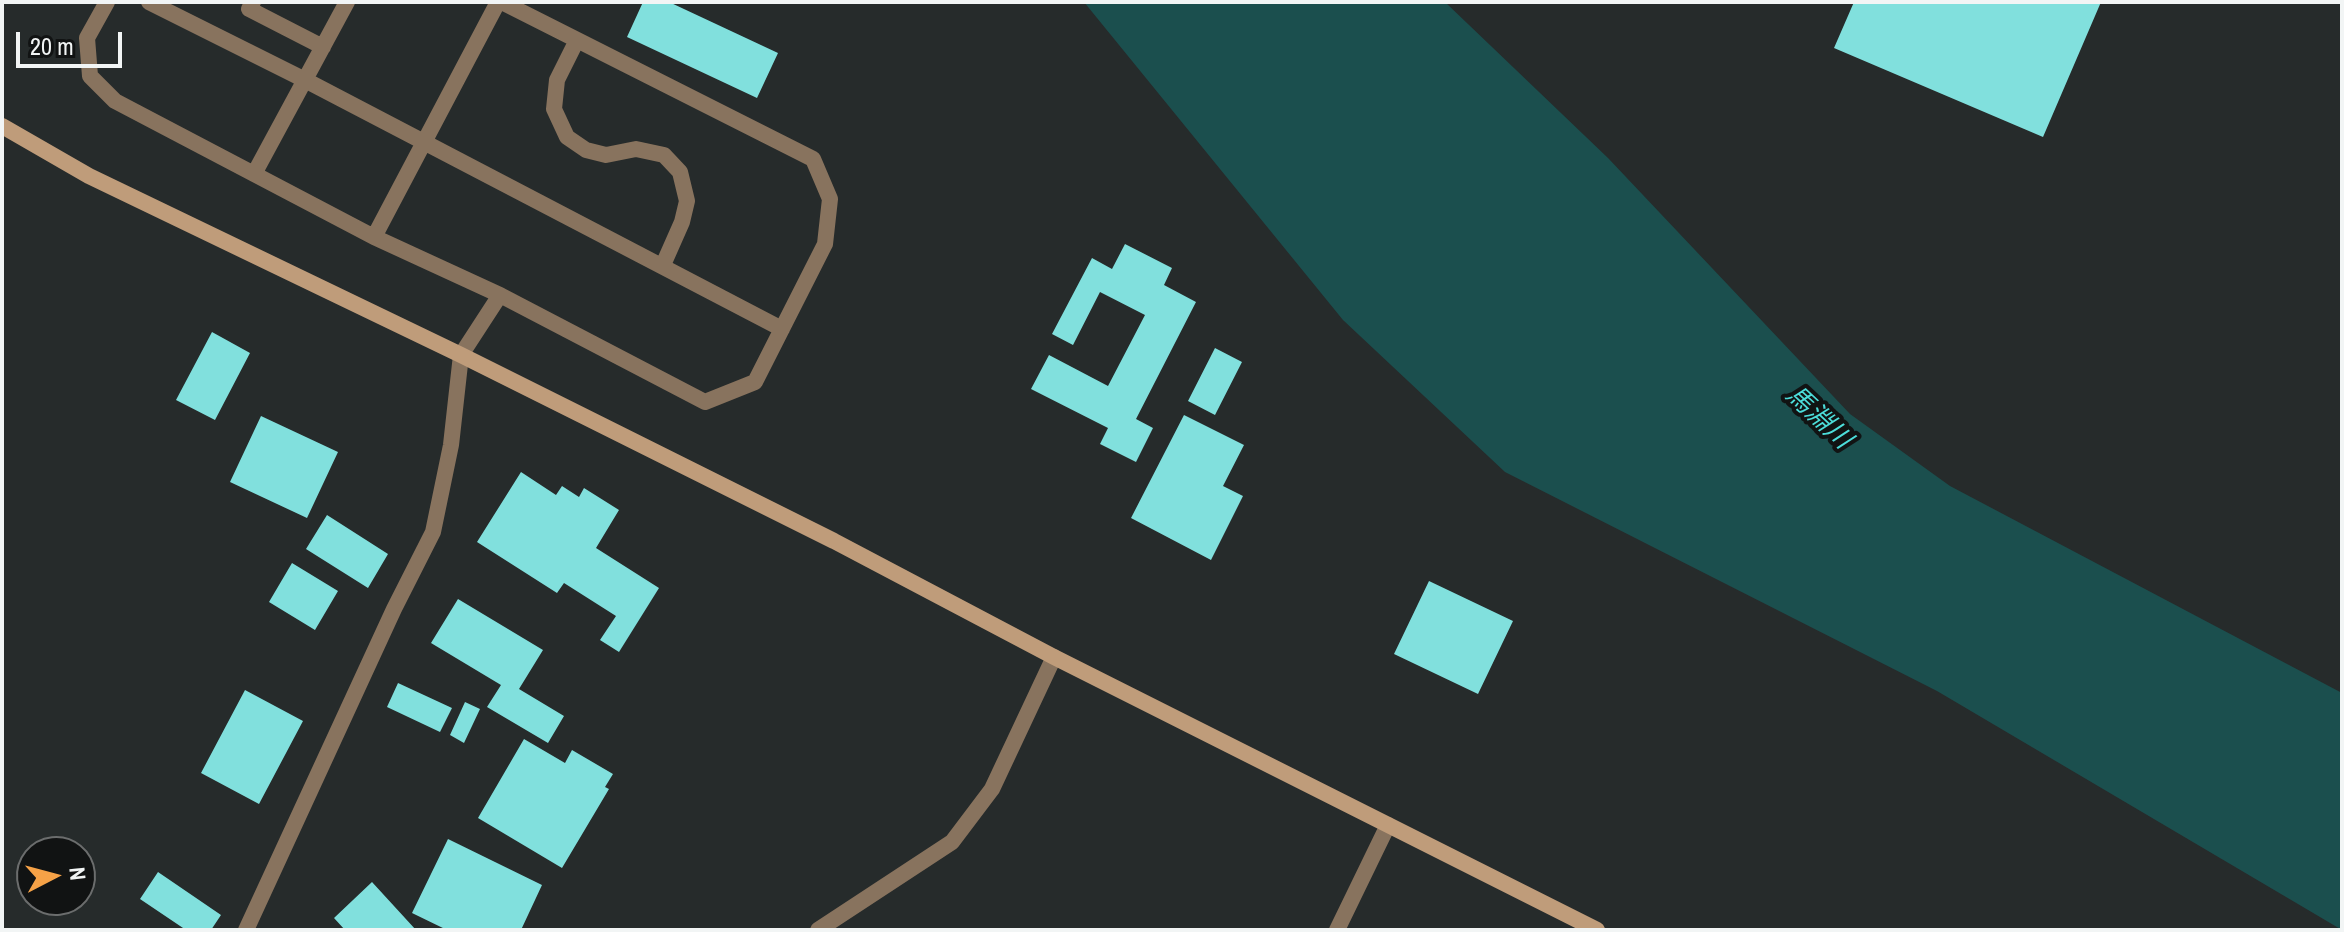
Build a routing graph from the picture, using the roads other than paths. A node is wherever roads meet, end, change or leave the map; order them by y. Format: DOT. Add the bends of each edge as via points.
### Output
graph roads {
  1 [pos="107,2"];
  2 [pos="149,2"];
  3 [pos="253,2"];
  4 [pos="347,2"];
  5 [pos="500,2"];
  6 [pos="577,40"];
  7 [pos="323,47"];
  8 [pos="305,80"];
  9 [pos="2,126"];
  10 [pos="423,143"];
  11 [pos="254,174"];
  12 [pos="374,237"];
  13 [pos="663,265"];
  14 [pos="500,295"];
  15 [pos="782,329"];
  16 [pos="461,355"];
  17 [pos="1054,657"];
  18 [pos="1388,825"];
  19 [pos="246,930"];
  20 [pos="818,930"];
  21 [pos="1337,930"];
  22 [pos="1597,930"];
  1 -- 11 [label="street" via="87,38 90,76 115,101"];
  2 -- 8 [label="street"];
  3 -- 7 [label="street" via="249,9"];
  4 -- 7 [label="street"];
  5 -- 6 [label="street"];
  5 -- 10 [label="street"];
  6 -- 13 [label="street" via="557,80 554,109 567,137 606,155 636,149 664,155 680,172 687,201"];
  6 -- 15 [label="street" via="813,159 830,199 825,244"];
  7 -- 8 [label="street"];
  8 -- 10 [label="street"];
  8 -- 11 [label="street"];
  9 -- 16 [label="street" via="89,176"];
  10 -- 12 [label="street"];
  10 -- 13 [label="street"];
  11 -- 12 [label="street"];
  12 -- 14 [label="street"];
  13 -- 15 [label="street"];
  14 -- 15 [label="street" via="705,402 755,382"];
  14 -- 16 [label="street"];
  16 -- 17 [label="street"];
  16 -- 19 [label="street" via="451,445 433,532"];
  17 -- 18 [label="street"];
  17 -- 20 [label="street" via="992,789 952,842"];
  18 -- 21 [label="street"];
  18 -- 22 [label="street"];
}
